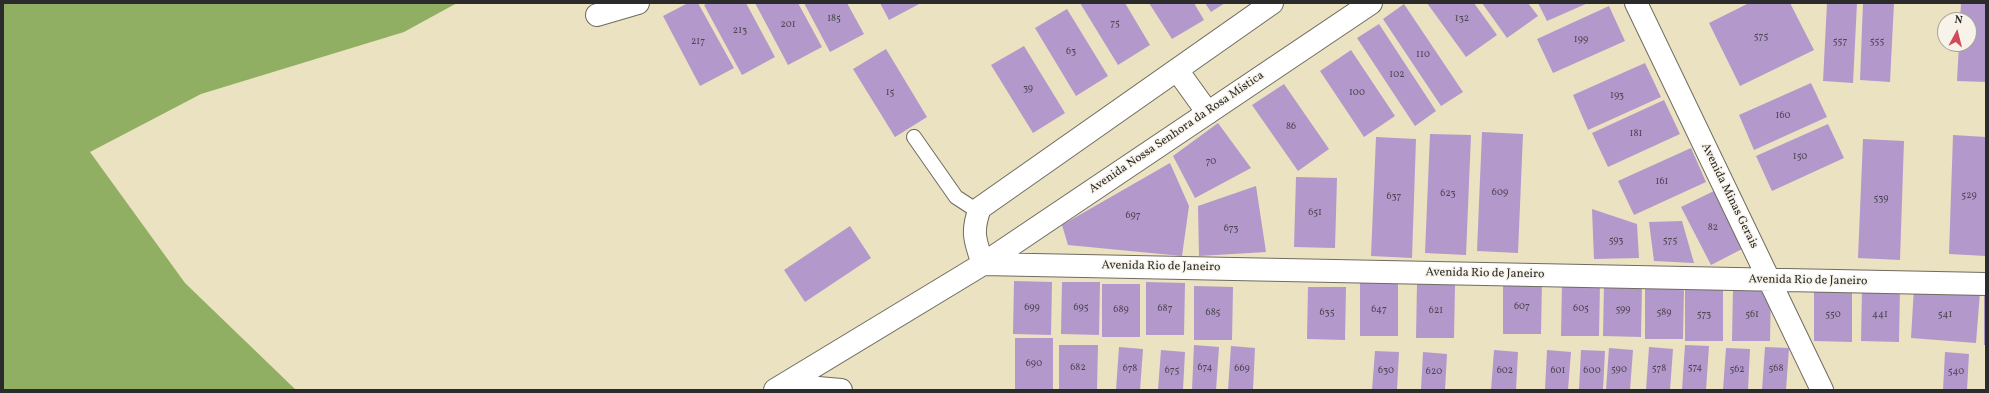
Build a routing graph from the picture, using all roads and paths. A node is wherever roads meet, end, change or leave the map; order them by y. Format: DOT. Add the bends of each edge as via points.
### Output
graph roads {
  1 [pos="638,3"];
  2 [pos="1272,3"];
  3 [pos="1371,3"];
  4 [pos="1636,3"];
  5 [pos="1347,9"];
  6 [pos="598,15"];
  7 [pos="1177,70"];
  8 [pos="1208,113"];
  9 [pos="914,137"];
  10 [pos="979,212"];
  11 [pos="983,264"];
  12 [pos="1770,280"];
  13 [pos="1986,284"];
  14 [pos="779,387"];
  15 [pos="841,390"];
  16 [pos="1822,390"];
  1 -- 6 [label="street"];
  2 -- 7 [label="street"];
  3 -- 5 [label="street, Avenida Nossa Senhora da Rosa Mística"];
  4 -- 12 [label="street, Avenida Minas Gerais"];
  5 -- 8 [label="street, Avenida Nossa Senhora da Rosa Mística"];
  7 -- 8 [label="street"];
  7 -- 10 [label="street" via="980,208"];
  8 -- 11 [label="street, Avenida Nossa Senhora da Rosa Mística"];
  9 -- 10 [label="lane" via="956,197"];
  10 -- 11 [label="street" via="974,222 974,238"];
  11 -- 12 [label="street, Avenida Rio de Janeiro"];
  11 -- 14 [label="street, Avenida Nossa Senhora da Rosa Mística"];
  12 -- 13 [label="street, Avenida Rio de Janeiro"];
  12 -- 16 [label="street, Avenida Minas Gerais"];
  14 -- 15 [label="street"];
}
